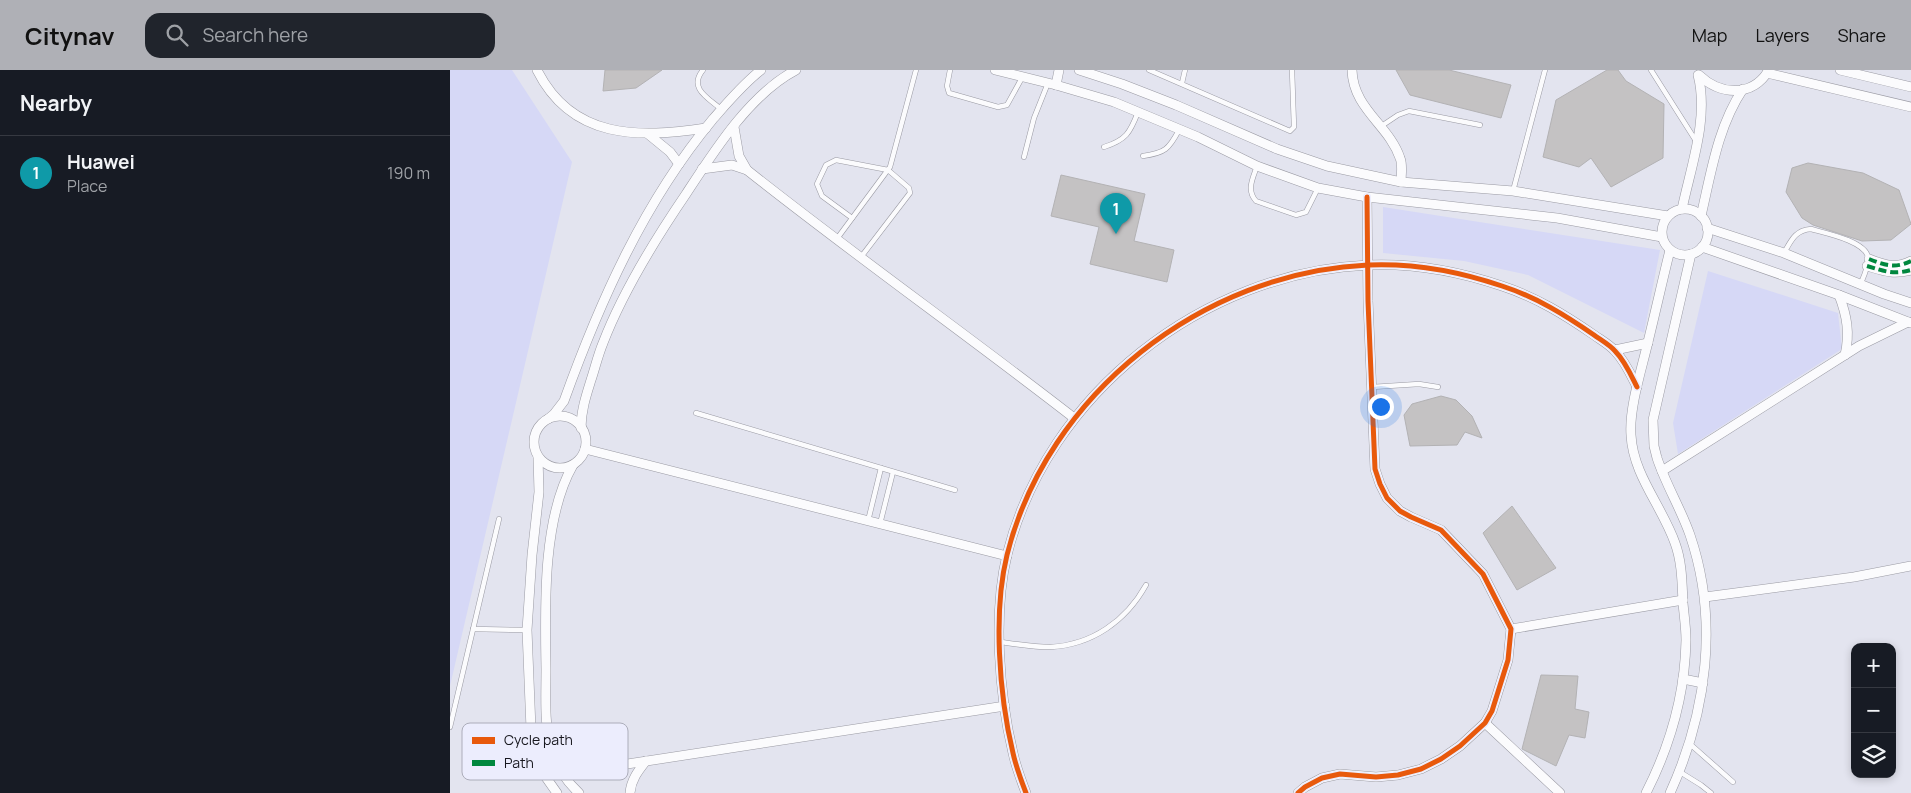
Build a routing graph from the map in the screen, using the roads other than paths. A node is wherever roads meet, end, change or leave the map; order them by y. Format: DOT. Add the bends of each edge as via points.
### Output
graph roads {
  1 [pos="538,70"];
  2 [pos="703,70"];
  3 [pos="796,70"];
  4 [pos="916,70"];
  5 [pos="950,70"];
  6 [pos="995,70"];
  7 [pos="1059,70"];
  8 [pos="1079,70"];
  9 [pos="1149,70"];
  10 [pos="1185,70"];
  11 [pos="1292,70"];
  12 [pos="1352,70"];
  13 [pos="1545,70"];
  14 [pos="1651,70"];
  15 [pos="1840,70"];
  16 [pos="758,71"];
  17 [pos="1697,72"];
  18 [pos="1768,72"];
  19 [pos="1023,76"];
  20 [pos="1182,83"];
  21 [pos="1052,84"];
  22 [pos="1911,87"];
  23 [pos="1743,89"];
  24 [pos="1911,107"];
  25 [pos="722,109"];
  26 [pos="1138,112"];
  27 [pos="1480,125"];
  28 [pos="734,127"];
  29 [pos="1380,127"];
  30 [pos="706,128"];
  31 [pos="1180,129"];
  32 [pos="647,134"];
  33 [pos="1696,141"];
  34 [pos="1104,147"];
  35 [pos="1144,156"];
  36 [pos="1024,157"];
  37 [pos="680,164"];
  38 [pos="1257,166"];
  39 [pos="702,169"];
  40 [pos="747,170"];
  41 [pos="888,170"];
  42 [pos="1401,182"];
  43 [pos="1318,188"];
  44 [pos="1513,191"];
  45 [pos="1367,197"];
  46 [pos="1682,209"];
  47 [pos="1668,216"];
  48 [pos="1701,216"];
  49 [pos="852,218"];
  50 [pos="1707,228"];
  51 [pos="1662,237"];
  52 [pos="836,240"];
  53 [pos="1702,248"];
  54 [pos="1670,250"];
  55 [pos="1784,253"];
  56 [pos="1691,254"];
  57 [pos="860,258"];
  58 [pos="1911,261"];
  59 [pos="1868,263"];
  60 [pos="1367,265"];
  61 [pos="1911,270"];
  62 [pos="1861,283"];
  63 [pos="1839,296"];
  64 [pos="1911,302"];
  65 [pos="1909,322"];
  66 [pos="1648,343"];
  67 [pos="1615,350"];
  68 [pos="1845,355"];
  69 [pos="1371,387"];
  70 [pos="1438,387"];
  71 [pos="1637,387"];
  72 [pos="696,413"];
  73 [pos="1074,418"];
  74 [pos="548,419"];
  75 [pos="582,428"];
  76 [pos="585,449"];
  77 [pos="538,457"];
  78 [pos="573,465"];
  79 [pos="881,468"];
  80 [pos="1662,471"];
  81 [pos="893,472"];
  82 [pos="955,490"];
  83 [pos="499,519"];
  84 [pos="868,521"];
  85 [pos="880,524"];
  86 [pos="1007,556"];
  87 [pos="1911,566"];
  88 [pos="1146,585"];
  89 [pos="1705,597"];
  90 [pos="1683,600"];
  91 [pos="473,629"];
  92 [pos="1511,629"];
  93 [pos="527,630"];
  94 [pos="1000,642"];
  95 [pos="1683,679"];
  96 [pos="1703,683"];
  97 [pos="1004,706"];
  98 [pos="531,723"];
  99 [pos="547,723"];
  100 [pos="1485,723"];
  101 [pos="450,727"];
  102 [pos="1690,744"];
  103 [pos="646,761"];
  104 [pos="628,764"];
  105 [pos="1680,772"];
  106 [pos="548,780"];
  107 [pos="567,780"];
  108 [pos="1734,782"];
  109 [pos="557,793"];
  110 [pos="579,793"];
  111 [pos="630,793"];
  112 [pos="1026,793"];
  113 [pos="1298,793"];
  114 [pos="1560,793"];
  115 [pos="1646,793"];
  116 [pos="1670,793"];
  117 [pos="1710,793"];
  1 -- 32 [label="street" via="544,84 564,106 589,123 618,132"];
  2 -- 25 [label="lane" via="697,82 698,89"];
  3 -- 28 [label="street" via="750,107"];
  4 -- 41 [label="lane"];
  5 -- 19 [label="lane" via="949,93 998,108 1007,105"];
  6 -- 19 [label="street"];
  7 -- 21 [label="street"];
  8 -- 42 [label="street" via="1176,105 1277,149 1327,166"];
  9 -- 20 [label="lane"];
  10 -- 20 [label="lane"];
  11 -- 20 [label="lane" via="1294,127 1290,131"];
  12 -- 29 [label="street" via="1357,94"];
  13 -- 44 [label="lane"];
  14 -- 33 [label="lane"];
  15 -- 22 [label="street"];
  16 -- 25 [label="street"];
  17 -- 23 [label="street" via="1718,89"];
  17 -- 33 [label="street" via="1703,102"];
  18 -- 23 [label="street" via="1752,86"];
  18 -- 24 [label="street"];
  19 -- 21 [label="street"];
  21 -- 26 [label="street"];
  21 -- 36 [label="lane" via="1034,118"];
  23 -- 48 [label="street" via="1722,131"];
  25 -- 30 [label="street"];
  26 -- 31 [label="street"];
  26 -- 34 [label="lane" via="1127,134"];
  27 -- 29 [label="lane" via="1408,111"];
  28 -- 39 [label="street"];
  28 -- 40 [label="street" via="739,156"];
  29 -- 42 [label="street" via="1401,160"];
  30 -- 32 [label="street"];
  30 -- 37 [label="street"];
  31 -- 35 [label="lane" via="1169,148"];
  31 -- 38 [label="street"];
  32 -- 37 [label="street"];
  33 -- 46 [label="street"];
  37 -- 74 [label="street" via="619,266 591,327 564,401"];
  38 -- 43 [label="street"];
  38 -- 43 [label="lane" via="1250,185 1256,201 1296,215 1306,212"];
  39 -- 40 [label="street" via="732,165"];
  39 -- 75 [label="street" via="647,255 615,316 583,407"];
  40 -- 52 [label="street"];
  41 -- 49 [label="lane"];
  41 -- 49 [label="lane" via="836,160 826,166 817,184 822,196"];
  41 -- 57 [label="lane" via="909,188 910,193"];
  42 -- 44 [label="street"];
  43 -- 45 [label="street"];
  44 -- 47 [label="street"];
  45 -- 51 [label="street" via="1557,218"];
  45 -- 60 [label="street"];
  46 -- 47 [label="street"];
  46 -- 48 [label="street"];
  47 -- 51 [label="street"];
  48 -- 50 [label="street"];
  49 -- 52 [label="lane"];
  50 -- 53 [label="street" via="1708,235"];
  50 -- 55 [label="street"];
  51 -- 54 [label="street"];
  52 -- 57 [label="street"];
  53 -- 56 [label="street"];
  53 -- 63 [label="street"];
  54 -- 56 [label="street"];
  54 -- 66 [label="street"];
  55 -- 59 [label="lane" via="1793,236 1811,228 1860,245 1866,251"];
  55 -- 62 [label="street"];
  56 -- 80 [label="street" via="1653,420 1654,446"];
  57 -- 73 [label="street"];
  58 -- 59 [label="street" via="1888,267"];
  59 -- 61 [label="street" via="1890,273"];
  59 -- 62 [label="lane"];
  60 -- 67 [label="street" via="1418,266 1469,275 1510,288 1563,314"];
  60 -- 69 [label="street"];
  60 -- 73 [label="street" via="1311,272 1256,287 1217,304 1156,340 1112,376"];
  62 -- 64 [label="street"];
  63 -- 65 [label="street"];
  63 -- 68 [label="street" via="1848,326"];
  65 -- 68 [label="street" via="1874,337"];
  66 -- 67 [label="street"];
  66 -- 71 [label="street"];
  67 -- 71 [label="street"];
  68 -- 80 [label="street"];
  69 -- 70 [label="lane" via="1419,384"];
  69 -- 92 [label="street" via="1375,469 1387,498 1411,517 1441,530 1461,550 1483,574"];
  71 -- 90 [label="street" via="1632,449 1637,466 1676,544"];
  72 -- 79 [label="lane"];
  73 -- 86 [label="street" via="1045,460 1026,499"];
  74 -- 75 [label="street" via="563,416"];
  74 -- 77 [label="street" via="534,436"];
  75 -- 76 [label="street"];
  76 -- 78 [label="street"];
  76 -- 84 [label="street"];
  77 -- 78 [label="street" via="558,468"];
  77 -- 93 [label="street" via="539,492"];
  78 -- 99 [label="street" via="560,492 556,510 545,601"];
  79 -- 81 [label="lane"];
  79 -- 84 [label="lane"];
  80 -- 89 [label="street" via="1690,534"];
  81 -- 82 [label="lane"];
  81 -- 85 [label="lane"];
  83 -- 91 [label="lane"];
  84 -- 85 [label="street"];
  85 -- 86 [label="street"];
  86 -- 94 [label="street" via="1000,605"];
  87 -- 89 [label="street"];
  88 -- 94 [label="lane" via="1122,617 1089,638 1050,647"];
  89 -- 96 [label="street" via="1707,640"];
  90 -- 92 [label="street"];
  90 -- 95 [label="street" via="1686,640"];
  91 -- 93 [label="lane"];
  91 -- 101 [label="lane"];
  92 -- 100 [label="street" via="1508,660 1500,690"];
  93 -- 98 [label="street"];
  94 -- 97 [label="street"];
  95 -- 96 [label="street"];
  95 -- 115 [label="street" via="1669,742"];
  96 -- 102 [label="street"];
  97 -- 103 [label="street"];
  97 -- 112 [label="street" via="1013,754"];
  100 -- 113 [label="street" via="1454,750 1420,769 1376,777 1340,774 1322,778"];
  100 -- 114 [label="street"];
  102 -- 105 [label="street"];
  102 -- 108 [label="lane"];
  103 -- 104 [label="street"];
  103 -- 111 [label="street" via="632,782"];
  105 -- 116 [label="street"];
  105 -- 117 [label="lane"];
  106 -- 109 [label="street"];
  107 -- 110 [label="street"];
}
